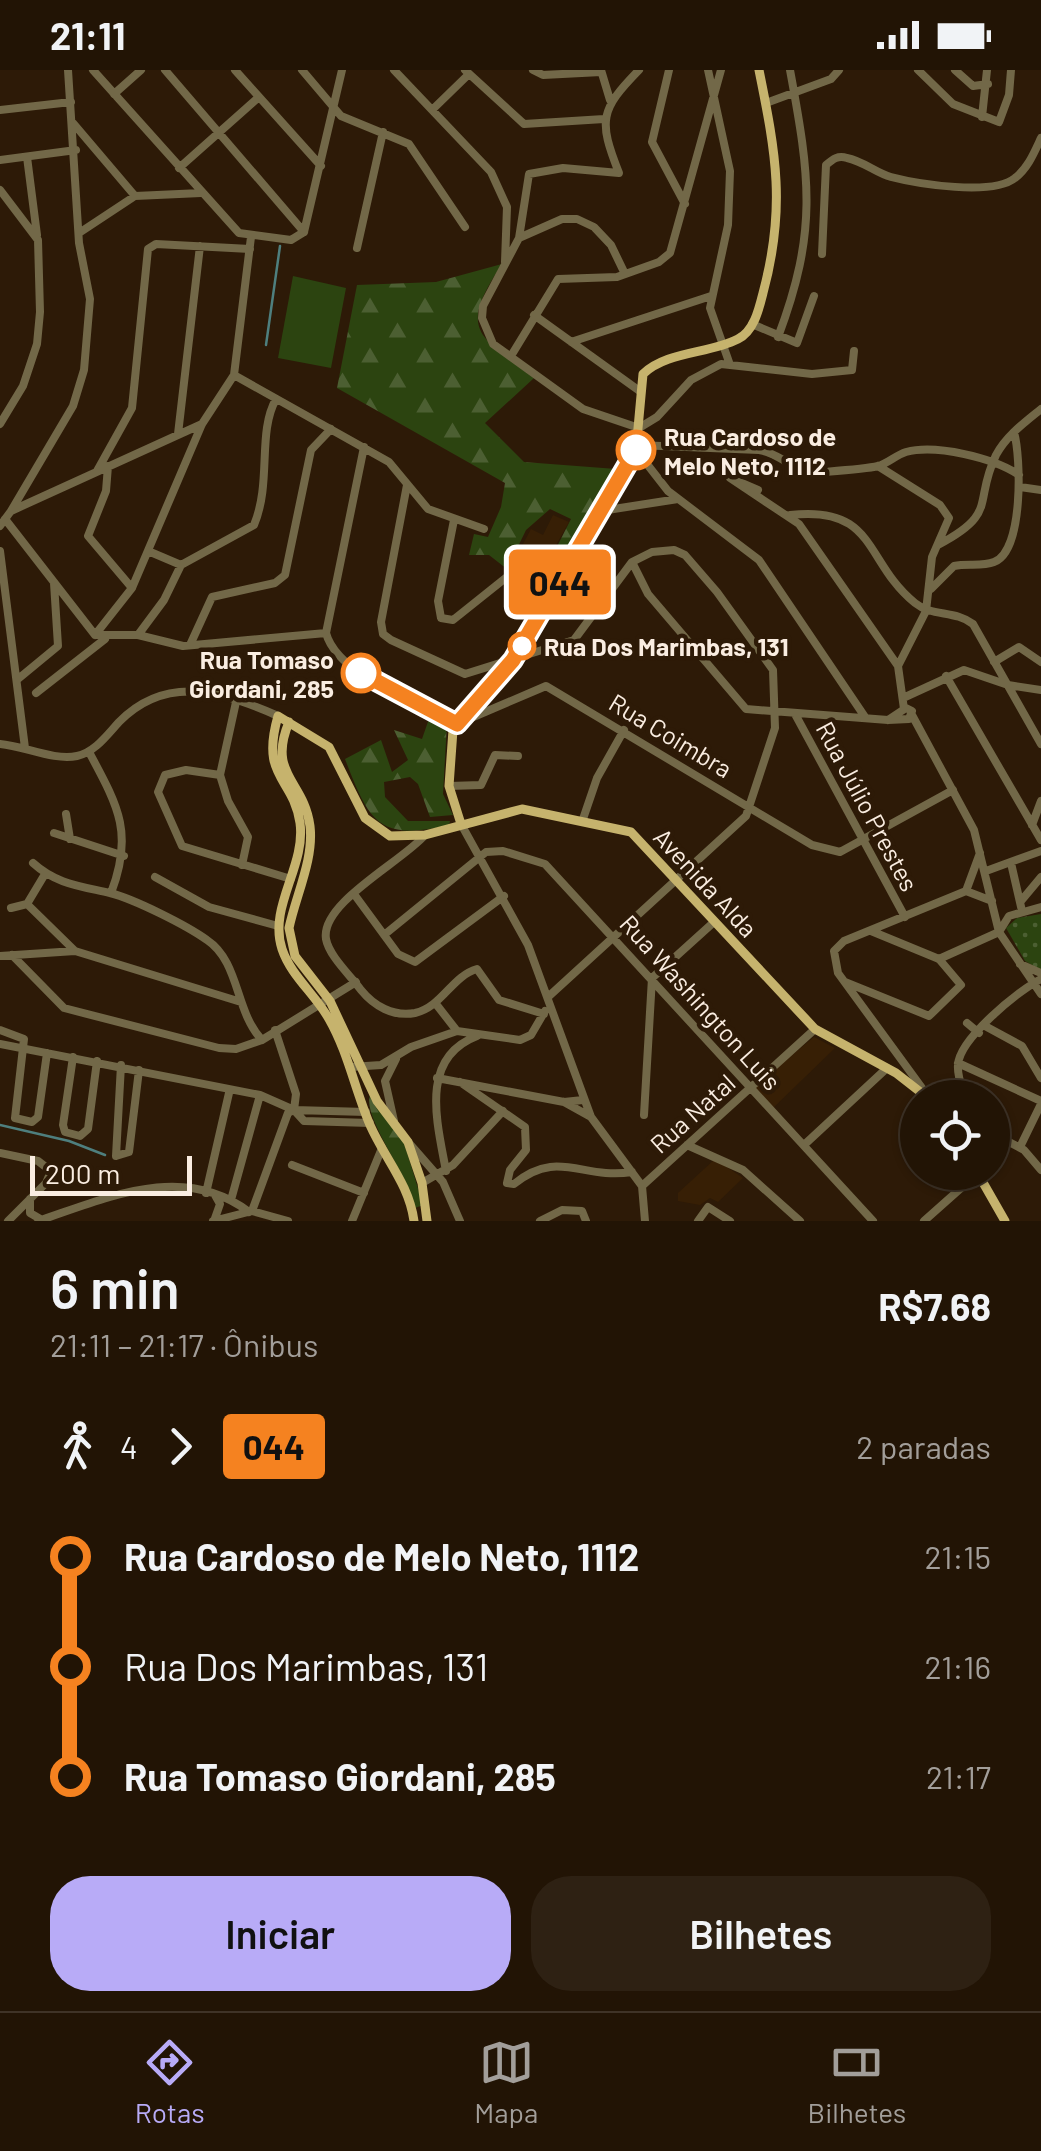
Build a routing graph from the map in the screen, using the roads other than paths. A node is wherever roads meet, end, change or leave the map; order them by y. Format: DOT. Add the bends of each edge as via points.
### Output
graph roads {
  1 [pos="68,70"];
  2 [pos="93,70"];
  3 [pos="141,70"];
  4 [pos="165,70"];
  5 [pos="236,70"];
  6 [pos="302,70"];
  7 [pos="342,70"];
  8 [pos="394,70"];
  9 [pos="533,70"];
  10 [pos="639,70"];
  11 [pos="669,70"];
  12 [pos="708,70"];
  13 [pos="721,70"];
  14 [pos="759,70"];
  15 [pos="790,70"];
  16 [pos="812,70"];
  17 [pos="839,70"];
  18 [pos="918,70"];
  19 [pos="955,70"];
  20 [pos="988,70"];
  21 [pos="1012,70"];
  22 [pos="601,71"];
  23 [pos="467,72"];
  24 [pos="988,84"];
  25 [pos="815,85"];
  26 [pos="794,93"];
  27 [pos="114,94"];
  28 [pos="260,97"];
  29 [pos="714,98"];
  30 [pos="610,100"];
  31 [pos="71,102"];
  32 [pos="766,103"];
  33 [pos="333,108"];
  34 [pos="0,110"];
  35 [pos="432,110"];
  36 [pos="982,117"];
  37 [pos="604,119"];
  38 [pos="74,123"];
  39 [pos="384,132"];
  40 [pos="218,134"];
  41 [pos="1041,138"];
  42 [pos="76,150"];
  43 [pos="27,157"];
  44 [pos="0,160"];
  45 [pos="321,166"];
  46 [pos="179,168"];
  47 [pos="0,190"];
  48 [pos="200,193"];
  49 [pos="135,196"];
  50 [pos="685,204"];
  51 [pos="465,226"];
  52 [pos="79,232"];
  53 [pos="304,232"];
  54 [pos="251,238"];
  55 [pos="519,238"];
  56 [pos="38,240"];
  57 [pos="200,246"];
  58 [pos="357,248"];
  59 [pos="250,249"];
  60 [pos="822,254"];
  61 [pos="505,266"];
  62 [pos="626,274"];
  63 [pos="710,296"];
  64 [pos="814,296"];
  65 [pos="534,315"];
  66 [pos="752,324"];
  67 [pos="778,337"];
  68 [pos="570,342"];
  69 [pos="722,345"];
  70 [pos="854,351"];
  71 [pos="511,356"];
  72 [pos="729,362"];
  73 [pos="234,375"];
  74 [pos="640,392"];
  75 [pos="276,399"];
  76 [pos="1041,408"];
  77 [pos="0,424"];
  78 [pos="202,424"];
  79 [pos="640,428"];
  80 [pos="331,429"];
  81 [pos="1014,432"];
  82 [pos="178,434"];
  83 [pos="364,447"];
  84 [pos="637,447"];
  85 [pos="993,463"];
  86 [pos="108,466"];
  87 [pos="878,466"];
  88 [pos="97,471"];
  89 [pos="1019,475"];
  90 [pos="407,484"];
  91 [pos="1020,487"];
  92 [pos="758,490"];
  93 [pos="1041,490"];
  94 [pos="678,499"];
  95 [pos="601,511"];
  96 [pos="790,515"];
  97 [pos="5,517"];
  98 [pos="454,520"];
  99 [pos="484,530"];
  100 [pos="938,545"];
  101 [pos="0,551"];
  102 [pos="148,551"];
  103 [pos="634,560"];
  104 [pos="181,565"];
  105 [pos="54,581"];
  106 [pos="522,586"];
  107 [pos="132,588"];
  108 [pos="931,589"];
  109 [pos="4,596"];
  110 [pos="926,611"];
  111 [pos="326,632"];
  112 [pos="138,635"];
  113 [pos="100,637"];
  114 [pos="190,645"];
  115 [pos="516,656"];
  116 [pos="994,662"];
  117 [pos="1041,662"];
  118 [pos="898,666"];
  119 [pos="946,676"];
  120 [pos="18,679"];
  121 [pos="1008,685"];
  122 [pos="1041,690"];
  123 [pos="36,693"];
  124 [pos="236,702"];
  125 [pos="479,711"];
  126 [pos="907,712"];
  127 [pos="775,714"];
  128 [pos="795,714"];
  129 [pos="278,716"];
  130 [pos="866,717"];
  131 [pos="289,722"];
  132 [pos="457,724"];
  133 [pos="624,730"];
  134 [pos="0,744"];
  135 [pos="1041,744"];
  136 [pos="24,748"];
  137 [pos="89,752"];
  138 [pos="518,756"];
  139 [pos="220,776"];
  140 [pos="449,786"];
  141 [pos="953,790"];
  142 [pos="1041,800"];
  143 [pos="752,808"];
  144 [pos="66,814"];
  145 [pos="583,819"];
  146 [pos="461,824"];
  147 [pos="1032,825"];
  148 [pos="54,833"];
  149 [pos="425,835"];
  150 [pos="70,839"];
  151 [pos="864,840"];
  152 [pos="1041,840"];
  153 [pos="981,851"];
  154 [pos="1041,852"];
  155 [pos="124,856"];
  156 [pos="480,858"];
  157 [pos="32,862"];
  158 [pos="1011,863"];
  159 [pos="242,864"];
  160 [pos="986,871"];
  161 [pos="45,874"];
  162 [pos="155,877"];
  163 [pos="1041,877"];
  164 [pos="676,878"];
  165 [pos="290,879"];
  166 [pos="966,891"];
  167 [pos="111,893"];
  168 [pos="354,894"];
  169 [pos="504,896"];
  170 [pos="992,901"];
  171 [pos="27,904"];
  172 [pos="11,908"];
  173 [pos="1041,908"];
  174 [pos="1020,909"];
  175 [pos="905,917"];
  176 [pos="714,922"];
  177 [pos="278,926"];
  178 [pos="871,931"];
  179 [pos="999,932"];
  180 [pos="58,933"];
  181 [pos="384,935"];
  182 [pos="614,937"];
  183 [pos="55,950"];
  184 [pos="75,951"];
  185 [pos="33,953"];
  186 [pos="12,955"];
  187 [pos="0,956"];
  188 [pos="938,959"];
  189 [pos="29,970"];
  190 [pos="652,978"];
  191 [pos="1038,978"];
  192 [pos="844,981"];
  193 [pos="356,982"];
  194 [pos="1041,994"];
  195 [pos="550,1000"];
  196 [pos="241,1002"];
  197 [pos="326,1003"];
  198 [pos="436,1004"];
  199 [pos="544,1014"];
  200 [pos="248,1021"];
  201 [pos="967,1023"];
  202 [pos="815,1029"];
  203 [pos="982,1029"];
  204 [pos="0,1030"];
  205 [pos="275,1030"];
  206 [pos="458,1031"];
  207 [pos="477,1036"];
  208 [pos="262,1040"];
  209 [pos="0,1044"];
  210 [pos="23,1048"];
  211 [pos="230,1049"];
  212 [pos="47,1053"];
  213 [pos="398,1056"];
  214 [pos="72,1057"];
  215 [pos="97,1061"];
  216 [pos="958,1063"];
  217 [pos="121,1065"];
  218 [pos="356,1065"];
  219 [pos="377,1066"];
  220 [pos="139,1070"];
  221 [pos="892,1070"];
  222 [pos="386,1073"];
  223 [pos="437,1078"];
  224 [pos="1041,1078"];
  225 [pos="902,1080"];
  226 [pos="905,1080"];
  227 [pos="916,1080"];
  228 [pos="961,1080"];
  229 [pos="460,1082"];
  230 [pos="751,1086"];
  231 [pos="229,1093"];
  232 [pos="260,1095"];
  233 [pos="583,1100"];
  234 [pos="564,1102"];
  235 [pos="1041,1102"];
  236 [pos="294,1110"];
  237 [pos="503,1111"];
  238 [pos="366,1112"];
  239 [pos="644,1115"];
  240 [pos="590,1117"];
  241 [pos="370,1124"];
  242 [pos="395,1124"];
  243 [pos="408,1142"];
  244 [pos="1010,1142"];
  245 [pos="687,1144"];
  246 [pos="804,1145"];
  247 [pos="1020,1147"];
  248 [pos="382,1148"];
  249 [pos="1,1154"];
  250 [pos="292,1165"];
  251 [pos="394,1165"];
  252 [pos="1041,1170"];
  253 [pos="632,1172"];
  254 [pos="442,1173"];
  255 [pos="372,1174"];
  256 [pos="422,1182"];
  257 [pos="642,1186"];
  258 [pos="959,1190"];
  259 [pos="988,1190"];
  260 [pos="364,1193"];
  261 [pos="211,1194"];
  262 [pos="30,1199"];
  263 [pos="232,1200"];
  264 [pos="250,1212"];
  265 [pos="40,1220"];
  266 [pos="8,1221"];
  267 [pos="213,1221"];
  268 [pos="288,1221"];
  269 [pos="352,1221"];
  270 [pos="414,1221"];
  271 [pos="427,1221"];
  272 [pos="460,1221"];
  273 [pos="540,1221"];
  274 [pos="586,1221"];
  275 [pos="645,1221"];
  276 [pos="698,1221"];
  277 [pos="730,1221"];
  278 [pos="800,1221"];
  279 [pos="873,1221"];
  280 [pos="924,1221"];
  281 [pos="1005,1221"];
  1 -- 31 [label="street"];
  2 -- 27 [label="street"];
  3 -- 27 [label="street"];
  4 -- 40 [label="street"];
  5 -- 28 [label="street"];
  6 -- 33 [label="street"];
  7 -- 33 [label="street"];
  8 -- 35 [label="street"];
  9 -- 22 [label="street"];
  10 -- 30 [label="street"];
  11 -- 50 [label="street" via="652,142"];
  12 -- 29 [label="street"];
  13 -- 29 [label="street"];
  14 -- 32 [label="main road"];
  15 -- 26 [label="street"];
  16 -- 25 [label="street"];
  17 -- 25 [label="street"];
  18 -- 36 [label="street" via="954,104"];
  19 -- 24 [label="street" via="973,86"];
  20 -- 24 [label="street"];
  21 -- 36 [label="street" via="997,122"];
  22 -- 30 [label="street"];
  23 -- 35 [label="street"];
  23 -- 37 [label="street" via="524,124"];
  24 -- 36 [label="street"];
  25 -- 26 [label="street"];
  26 -- 32 [label="street"];
  26 -- 67 [label="street" via="809,212 800,280"];
  27 -- 46 [label="street"];
  28 -- 40 [label="street"];
  28 -- 45 [label="street"];
  29 -- 50 [label="street"];
  29 -- 63 [label="street" via="730,197"];
  30 -- 37 [label="street"];
  31 -- 34 [label="street"];
  31 -- 38 [label="street"];
  32 -- 66 [label="main road" via="779,174 779,220"];
  33 -- 39 [label="street"];
  33 -- 45 [label="street"];
  35 -- 61 [label="street" via="476,152 500,190 509,218"];
  37 -- 55 [label="street" via="618,172 563,168 529,174"];
  38 -- 42 [label="street"];
  38 -- 49 [label="street"];
  39 -- 51 [label="street" via="414,150"];
  39 -- 58 [label="street"];
  40 -- 46 [label="street"];
  40 -- 53 [label="street"];
  41 -- 60 [label="street" via="1025,169 996,185 950,187 835,158 826,164"];
  42 -- 43 [label="street"];
  42 -- 52 [label="street"];
  43 -- 44 [label="street"];
  43 -- 56 [label="street"];
  45 -- 53 [label="street"];
  46 -- 48 [label="street"];
  47 -- 56 [label="street"];
  48 -- 49 [label="street"];
  48 -- 54 [label="street"];
  49 -- 52 [label="street"];
  50 -- 62 [label="street" via="670,253"];
  52 -- 97 [label="street" via="90,299 81,387"];
  53 -- 54 [label="street" via="290,240"];
  54 -- 59 [label="street"];
  55 -- 61 [label="street"];
  55 -- 62 [label="street" via="562,219 584,221 611,245"];
  56 -- 77 [label="street" via="37,344 22,390"];
  57 -- 59 [label="street"];
  57 -- 82 [label="street"];
  57 -- 88 [label="street" via="148,248 132,408"];
  59 -- 73 [label="street"];
  61 -- 71 [label="street" via="482,318 490,340"];
  62 -- 65 [label="street" via="558,279"];
  63 -- 68 [label="street"];
  63 -- 69 [label="street"];
  64 -- 67 [label="street" via="799,342"];
  65 -- 68 [label="street"];
  65 -- 71 [label="street"];
  66 -- 67 [label="street"];
  66 -- 69 [label="main road"];
  68 -- 74 [label="street"];
  69 -- 72 [label="street"];
  69 -- 74 [label="main road" via="650,368"];
  70 -- 72 [label="street" via="852,370 812,374"];
  71 -- 79 [label="street" via="583,409"];
  72 -- 79 [label="street" via="691,380"];
  73 -- 75 [label="street"];
  73 -- 78 [label="street"];
  74 -- 79 [label="main road"];
  75 -- 80 [label="street"];
  75 -- 104 [label="street" via="264,422 266,467 254,525"];
  76 -- 81 [label="street"];
  78 -- 82 [label="street"];
  78 -- 102 [label="street"];
  79 -- 84 [label="main road"];
  80 -- 83 [label="street"];
  80 -- 114 [label="street" via="311,450 285,575 276,583 212,596"];
  81 -- 85 [label="street"];
  81 -- 89 [label="street"];
  82 -- 86 [label="street"];
  83 -- 90 [label="street"];
  83 -- 111 [label="street"];
  84 -- 87 [label="street" via="771,452 783,464 818,472"];
  84 -- 94 [label="street"];
  84 -- 95 [label="main road"];
  85 -- 87 [label="street" via="918,450"];
  85 -- 89 [label="street"];
  85 -- 100 [label="street" via="979,512"];
  86 -- 88 [label="street"];
  86 -- 107 [label="street" via="88,536"];
  87 -- 100 [label="street" via="948,512"];
  88 -- 97 [label="street"];
  89 -- 91 [label="street"];
  90 -- 98 [label="street" via="428,509"];
  90 -- 115 [label="street" via="383,634 466,674"];
  91 -- 93 [label="street"];
  91 -- 108 [label="street" via="1001,558 954,566"];
  92 -- 96 [label="street" via="730,478"];
  94 -- 95 [label="street"];
  94 -- 130 [label="street" via="759,560"];
  95 -- 115 [label="main road"];
  96 -- 110 [label="street" via="838,518 860,530"];
  96 -- 118 [label="street"];
  97 -- 105 [label="street"];
  98 -- 99 [label="street"];
  98 -- 106 [label="street" via="440,618 453,620 508,576"];
  100 -- 108 [label="street" via="930,563"];
  101 -- 109 [label="street"];
  102 -- 104 [label="street"];
  102 -- 107 [label="street"];
  103 -- 115 [label="street" via="574,640"];
  103 -- 127 [label="street" via="648,594 739,703"];
  103 -- 127 [label="street" via="674,550 685,555 768,658"];
  104 -- 112 [label="street"];
  105 -- 113 [label="street"];
  105 -- 120 [label="street" via="58,646"];
  107 -- 113 [label="street"];
  108 -- 110 [label="street"];
  109 -- 120 [label="street"];
  110 -- 116 [label="street" via="968,620"];
  110 -- 118 [label="street"];
  111 -- 114 [label="street"];
  111 -- 132 [label="street" via="348,665"];
  112 -- 113 [label="street"];
  112 -- 114 [label="street"];
  113 -- 123 [label="street"];
  115 -- 125 [label="main road"];
  116 -- 117 [label="street" via="1020,647"];
  116 -- 121 [label="street"];
  118 -- 126 [label="street"];
  119 -- 121 [label="street" via="972,670"];
  119 -- 126 [label="street"];
  119 -- 147 [label="street"];
  120 -- 136 [label="street"];
  121 -- 122 [label="street"];
  121 -- 135 [label="street"];
  124 -- 129 [label="street, Avenida Alda"];
  124 -- 137 [label="street, Avenida Alda" via="180,690 157,693"];
  124 -- 139 [label="street"];
  125 -- 132 [label="main road"];
  125 -- 133 [label="street, Rua Coimbra" via="543,685"];
  126 -- 130 [label="street" via="888,720"];
  126 -- 141 [label="street"];
  127 -- 128 [label="street"];
  127 -- 143 [label="street"];
  128 -- 130 [label="street"];
  128 -- 151 [label="street, Rua Júlio Prestes"];
  129 -- 131 [label="main road, Avenida Alda"];
  129 -- 165 [label="main road" via="271,757 301,833"];
  131 -- 149 [label="main road, Avenida Alda" via="335,753 372,826 390,836"];
  131 -- 197 [label="main road" via="282,766 303,802 310,841 290,942"];
  132 -- 140 [label="main road"];
  133 -- 143 [label="street, Rua Coimbra"];
  133 -- 145 [label="street"];
  134 -- 136 [label="street"];
  136 -- 137 [label="street" via="63,757"];
  137 -- 155 [label="street" via="116,804"];
  138 -- 140 [label="street" via="495,756 481,785"];
  139 -- 159 [label="street" via="248,837"];
  139 -- 159 [label="street" via="174,771 160,782 161,803 182,846"];
  140 -- 146 [label="main road"];
  141 -- 151 [label="street, Rua Coimbra"];
  141 -- 153 [label="street"];
  142 -- 147 [label="street"];
  143 -- 151 [label="street, Rua Coimbra" via="825,850 840,852"];
  143 -- 164 [label="street"];
  144 -- 150 [label="street"];
  145 -- 146 [label="main road, Avenida Alda" via="522,809"];
  145 -- 164 [label="main road, Avenida Alda" via="631,832"];
  146 -- 149 [label="main road, Avenida Alda"];
  146 -- 156 [label="street"];
  147 -- 152 [label="street"];
  148 -- 150 [label="street"];
  149 -- 168 [label="street"];
  150 -- 155 [label="street"];
  151 -- 175 [label="street, Rua Júlio Prestes"];
  153 -- 160 [label="street"];
  153 -- 166 [label="street"];
  154 -- 158 [label="street"];
  155 -- 167 [label="street"];
  156 -- 169 [label="street"];
  156 -- 181 [label="street"];
  156 -- 182 [label="street, Rua Washington Luis" via="497,850 545,864"];
  157 -- 161 [label="street"];
  158 -- 160 [label="street"];
  158 -- 174 [label="street"];
  159 -- 165 [label="street"];
  160 -- 170 [label="street"];
  161 -- 167 [label="street" via="82,890"];
  161 -- 171 [label="street"];
  162 -- 177 [label="street" via="208,907"];
  163 -- 174 [label="street"];
  164 -- 176 [label="main road, Avenida Alda"];
  164 -- 182 [label="street"];
  165 -- 177 [label="main road"];
  166 -- 170 [label="street"];
  166 -- 175 [label="street"];
  167 -- 196 [label="street" via="210,942"];
  168 -- 181 [label="street"];
  168 -- 193 [label="street" via="336,909 325,938"];
  169 -- 181 [label="street" via="415,962 402,959"];
  169 -- 195 [label="street"];
  170 -- 174 [label="street" via="1003,914"];
  170 -- 179 [label="street"];
  171 -- 172 [label="street"];
  171 -- 180 [label="street"];
  173 -- 174 [label="street"];
  174 -- 179 [label="street"];
  175 -- 178 [label="street"];
  176 -- 190 [label="street"];
  176 -- 202 [label="main road, Avenida Alda"];
  177 -- 197 [label="main road" via="287,960"];
  178 -- 188 [label="street"];
  178 -- 192 [label="street" via="834,950"];
  179 -- 188 [label="street"];
  179 -- 191 [label="street"];
  180 -- 183 [label="street"];
  180 -- 184 [label="street"];
  182 -- 190 [label="street, Rua Washington Luis"];
  182 -- 195 [label="street"];
  183 -- 184 [label="street"];
  183 -- 185 [label="street"];
  184 -- 196 [label="street"];
  185 -- 186 [label="street"];
  185 -- 189 [label="street"];
  186 -- 187 [label="street"];
  186 -- 189 [label="street"];
  188 -- 192 [label="street" via="962,983 926,1016"];
  189 -- 211 [label="street" via="54,1002 74,1012"];
  190 -- 230 [label="street, Rua Washington Luis"];
  190 -- 239 [label="street"];
  191 -- 194 [label="street"];
  191 -- 203 [label="street"];
  192 -- 227 [label="street"];
  193 -- 197 [label="street"];
  193 -- 198 [label="street" via="372,1002 397,1014"];
  195 -- 199 [label="street"];
  195 -- 233 [label="street"];
  196 -- 200 [label="street"];
  197 -- 205 [label="street"];
  197 -- 218 [label="main road"];
  198 -- 199 [label="street" via="477,969 499,1000"];
  198 -- 206 [label="street"];
  199 -- 207 [label="street" via="532,1035 520,1040"];
  200 -- 208 [label="street"];
  200 -- 211 [label="street" via="247,1037"];
  201 -- 203 [label="street"];
  202 -- 221 [label="main road, Avenida Alda"];
  202 -- 230 [label="street, Rua Natal"];
  203 -- 216 [label="street"];
  203 -- 224 [label="street" via="1022,1046"];
  204 -- 210 [label="street" via="22,1036"];
  205 -- 208 [label="street"];
  205 -- 236 [label="street" via="296,1094"];
  206 -- 207 [label="street"];
  206 -- 213 [label="street"];
  207 -- 223 [label="street" via="453,1048"];
  208 -- 211 [label="street"];
  209 -- 210 [label="street"];
  210 -- 212 [label="street"];
  210 -- 212 [label="street" via="13,1108 20,1120 38,1117"];
  212 -- 214 [label="street"];
  213 -- 219 [label="street"];
  213 -- 222 [label="street"];
  214 -- 215 [label="street"];
  214 -- 215 [label="street" via="63,1124 65,1132 80,1136 88,1129"];
  215 -- 217 [label="street"];
  216 -- 228 [label="street"];
  216 -- 235 [label="street"];
  217 -- 220 [label="street"];
  217 -- 220 [label="street" via="116,1156 129,1152"];
  218 -- 219 [label="street"];
  218 -- 238 [label="main road"];
  218 -- 242 [label="main road"];
  219 -- 222 [label="street"];
  220 -- 231 [label="street"];
  221 -- 225 [label="main road, Avenida Alda"];
  221 -- 226 [label="main road, Avenida Alda"];
  221 -- 246 [label="street"];
  222 -- 242 [label="street"];
  223 -- 229 [label="street"];
  223 -- 254 [label="street"];
  229 -- 234 [label="street"];
  229 -- 237 [label="street"];
  230 -- 245 [label="street, Rua Natal"];
  230 -- 246 [label="street, Rua Washington Luis"];
  231 -- 232 [label="street"];
  231 -- 261 [label="street"];
  232 -- 236 [label="street"];
  232 -- 263 [label="street"];
  233 -- 234 [label="street"];
  233 -- 240 [label="street"];
  234 -- 240 [label="street"];
  235 -- 247 [label="street"];
  236 -- 238 [label="street"];
  236 -- 241 [label="street" via="304,1120"];
  236 -- 264 [label="street"];
  237 -- 253 [label="street" via="528,1136 506,1176 510,1184 555,1164"];
  237 -- 254 [label="street"];
  238 -- 241 [label="main road"];
  240 -- 253 [label="street"];
  241 -- 248 [label="main road"];
  242 -- 243 [label="main road"];
  243 -- 254 [label="street"];
  243 -- 256 [label="main road"];
  244 -- 247 [label="street"];
  245 -- 257 [label="street, Rua Natal"];
  245 -- 278 [label="street" via="743,1170"];
  246 -- 279 [label="street, Rua Washington Luis"];
  247 -- 252 [label="street"];
  248 -- 251 [label="main road"];
  248 -- 255 [label="street"];
  249 -- 262 [label="street" via="50,1167 46,1183"];
  250 -- 260 [label="street"];
  251 -- 255 [label="street"];
  251 -- 270 [label="main road"];
  253 -- 257 [label="street"];
  254 -- 256 [label="street"];
  254 -- 272 [label="street"];
  255 -- 260 [label="street"];
  256 -- 271 [label="main road"];
  257 -- 275 [label="street"];
  258 -- 280 [label="street"];
  259 -- 281 [label="main road"];
  260 -- 269 [label="street"];
  261 -- 263 [label="street"];
  261 -- 265 [label="street" via="145,1186"];
  261 -- 267 [label="street" via="220,1204"];
  262 -- 265 [label="street" via="30,1213"];
  262 -- 266 [label="street"];
  263 -- 264 [label="street"];
  264 -- 267 [label="street"];
  264 -- 268 [label="street"];
  273 -- 274 [label="street" via="570,1208 582,1211"];
  276 -- 277 [label="street" via="708,1207"];
}
